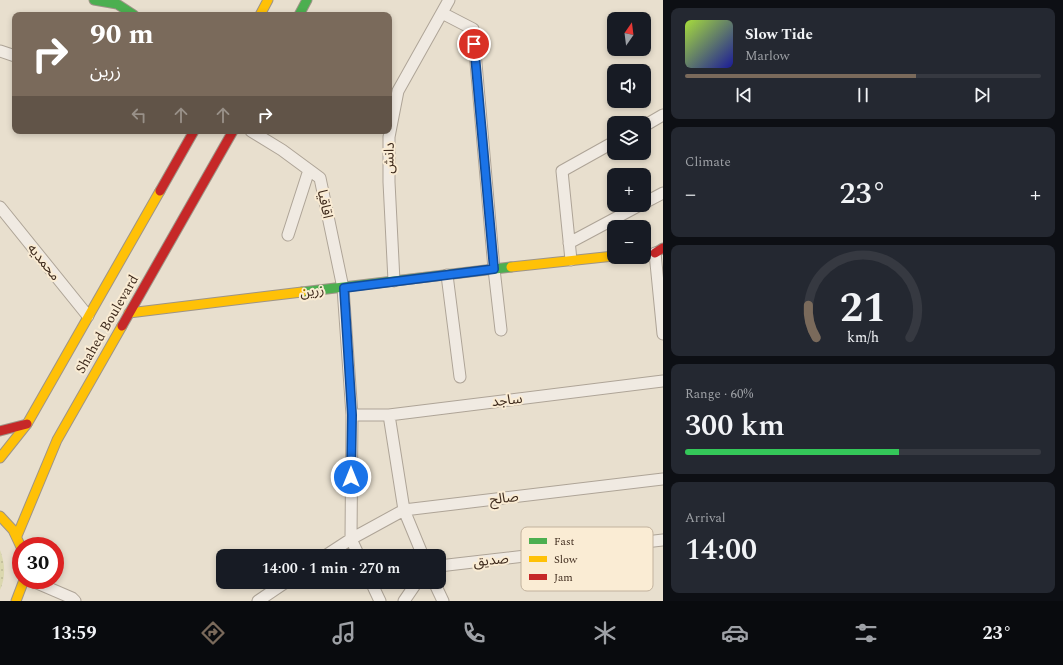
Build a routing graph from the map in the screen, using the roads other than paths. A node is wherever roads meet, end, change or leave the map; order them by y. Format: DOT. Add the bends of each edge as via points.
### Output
graph roads {
  1 [pos="94,0"];
  2 [pos="268,0"];
  3 [pos="307,0"];
  4 [pos="449,0"];
  5 [pos="118,2"];
  6 [pos="130,12"];
  7 [pos="262,12"];
  8 [pos="301,12"];
  9 [pos="442,13"];
  10 [pos="0,51"];
  11 [pos="12,55"];
  12 [pos="663,115"];
  13 [pos="392,122"];
  14 [pos="651,122"];
  15 [pos="192,134"];
  16 [pos="231,134"];
  17 [pos="256,134"];
  18 [pos="390,134"];
  19 [pos="607,146"];
  20 [pos="310,170"];
  21 [pos="663,193"];
  22 [pos="651,199"];
  23 [pos="0,207"];
  24 [pos="627,212"];
  25 [pos="288,235"];
  26 [pos="569,244"];
  27 [pos="656,252"];
  28 [pos="607,257"];
  29 [pos="571,260"];
  30 [pos="494,269"];
  31 [pos="448,275"];
  32 [pos="394,281"];
  33 [pos="344,288"];
  34 [pos="129,313"];
  35 [pos="88,316"];
  36 [pos="502,330"];
  37 [pos="663,334"];
  38 [pos="460,377"];
  39 [pos="663,381"];
  40 [pos="352,415"];
  41 [pos="390,415"];
  42 [pos="27,424"];
  43 [pos="0,431"];
  44 [pos="0,458"];
  45 [pos="663,479"];
  46 [pos="404,510"];
  47 [pos="0,516"];
  48 [pos="17,536"];
  49 [pos="351,539"];
  50 [pos="663,540"];
  51 [pos="653,541"];
  52 [pos="336,549"];
  53 [pos="356,549"];
  54 [pos="420,549"];
  55 [pos="521,556"];
  56 [pos="446,565"];
  57 [pos="21,589"];
  58 [pos="51,589"];
  59 [pos="276,589"];
  60 [pos="374,589"];
  61 [pos="412,589"];
  62 [pos="437,589"];
  63 [pos="18,600"];
  64 [pos="75,601"];
  65 [pos="258,601"];
  66 [pos="380,601"];
  67 [pos="404,601"];
  68 [pos="443,601"];
  1 -- 5 [label="main road"];
  2 -- 7 [label="main road"];
  3 -- 8 [label="main road"];
  4 -- 9 [label="street, دانش"];
  5 -- 6 [label="main road"];
  9 -- 13 [label="street, دانش" via="398,91"];
  9 -- 30 [label="street" via="473,29"];
  10 -- 11 [label="street"];
  12 -- 14 [label="street"];
  15 -- 35 [label="main road, Shahed Boulevard"];
  16 -- 34 [label="main road, Shahed Boulevard"];
  17 -- 20 [label="street, اقاقیا"];
  18 -- 32 [label="street, دانش" via="388,182"];
  19 -- 26 [label="street" via="562,171"];
  20 -- 25 [label="street"];
  20 -- 33 [label="street, اقاقیا" via="320,178"];
  21 -- 22 [label="street"];
  23 -- 35 [label="street, محمدیه"];
  24 -- 26 [label="street"];
  26 -- 29 [label="street"];
  27 -- 37 [label="street"];
  28 -- 29 [label="main road, زرین"];
  29 -- 30 [label="main road, زرین"];
  30 -- 31 [label="main road, زرین"];
  30 -- 36 [label="street"];
  31 -- 32 [label="main road, زرین"];
  31 -- 38 [label="street"];
  32 -- 33 [label="main road, زرین"];
  33 -- 34 [label="main road, زرین"];
  33 -- 40 [label="street, اقاقیا"];
  34 -- 48 [label="main road, Shahed Boulevard" via="57,440"];
  35 -- 42 [label="main road, Shahed Boulevard"];
  39 -- 41 [label="street, ساجد"];
  40 -- 41 [label="street, ساجد"];
  40 -- 49 [label="street, اقاقیا"];
  41 -- 46 [label="street"];
  42 -- 43 [label="main road"];
  42 -- 44 [label="main road, Shahed Boulevard"];
  45 -- 46 [label="street, صالح"];
  46 -- 49 [label="street, صالح"];
  46 -- 54 [label="street"];
  47 -- 48 [label="main road"];
  49 -- 52 [label="street, صالح"];
  49 -- 53 [label="street"];
  50 -- 51 [label="street, صدیق"];
  55 -- 56 [label="street, صدیق"];
  57 -- 63 [label="main road"];
  58 -- 64 [label="street"];
  59 -- 65 [label="street"];
  60 -- 66 [label="street"];
  61 -- 67 [label="street"];
  62 -- 68 [label="street"];
}
